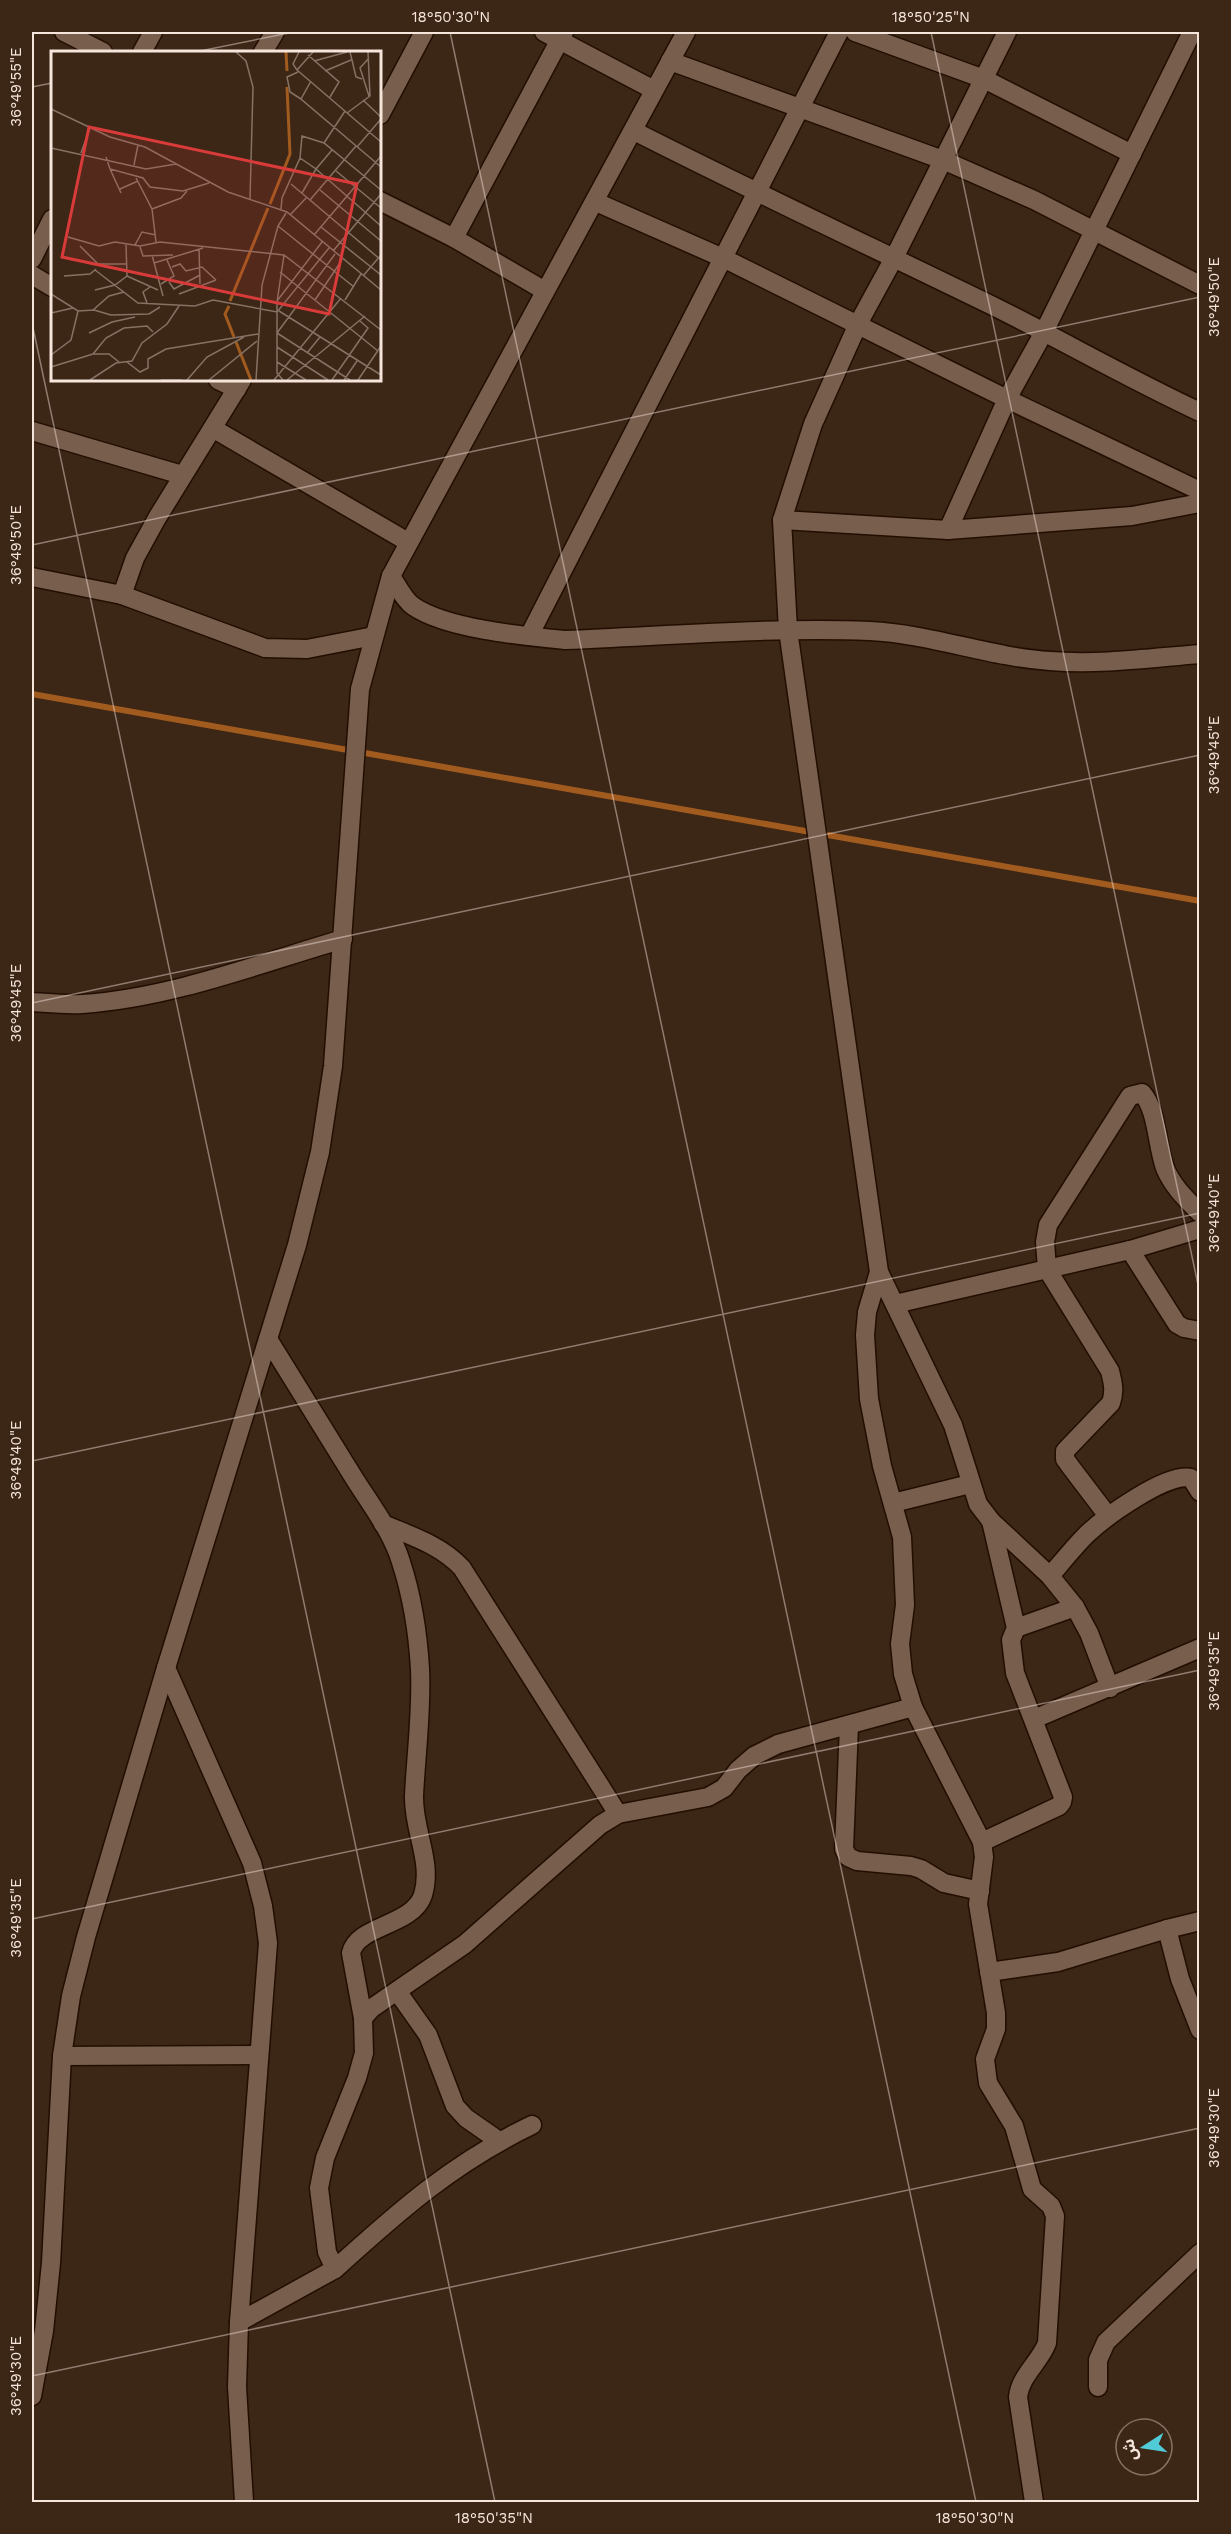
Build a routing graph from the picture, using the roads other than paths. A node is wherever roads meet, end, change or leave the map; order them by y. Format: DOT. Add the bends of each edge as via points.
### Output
graph roads {
  1 [pos="64,32"];
  2 [pos="153,32"];
  3 [pos="275,32"];
  4 [pos="424,32"];
  5 [pos="686,32"];
  6 [pos="839,32"];
  7 [pos="855,32"];
  8 [pos="1007,32"];
  9 [pos="1192,32"];
  10 [pos="556,34"];
  11 [pos="101,51"];
  12 [pos="143,51"];
  13 [pos="264,51"];
  14 [pos="670,61"];
  15 [pos="984,79"];
  16 [pos="654,90"];
  17 [pos="799,108"];
  18 [pos="381,113"];
  19 [pos="634,131"];
  20 [pos="1132,154"];
  21 [pos="943,160"];
  22 [pos="756,193"];
  23 [pos="381,202"];
  24 [pos="596,202"];
  25 [pos="51,221"];
  26 [pos="1094,231"];
  27 [pos="454,238"];
  28 [pos="32,258"];
  29 [pos="723,258"];
  30 [pos="894,258"];
  31 [pos="32,275"];
  32 [pos="1200,285"];
  33 [pos="51,286"];
  34 [pos="545,291"];
  35 [pos="858,324"];
  36 [pos="1044,332"];
  37 [pos="224,381"];
  38 [pos="240,384"];
  39 [pos="1007,399"];
  40 [pos="1200,412"];
  41 [pos="214,429"];
  42 [pos="32,431"];
  43 [pos="182,476"];
  44 [pos="1200,491"];
  45 [pos="1200,503"];
  46 [pos="782,520"];
  47 [pos="948,530"];
  48 [pos="408,542"];
  49 [pos="391,576"];
  50 [pos="32,577"];
  51 [pos="122,595"];
  52 [pos="788,630"];
  53 [pos="374,636"];
  54 [pos="529,636"];
  55 [pos="1200,654"];
  56 [pos="343,939"];
  57 [pos="32,1002"];
  58 [pos="1200,1213"];
  59 [pos="1200,1229"];
  60 [pos="1130,1250"];
  61 [pos="1047,1269"];
  62 [pos="879,1272"];
  63 [pos="895,1304"];
  64 [pos="1200,1331"];
  65 [pos="268,1339"];
  66 [pos="970,1484"];
  67 [pos="1200,1492"];
  68 [pos="894,1503"];
  69 [pos="1108,1516"];
  70 [pos="991,1521"];
  71 [pos="383,1524"];
  72 [pos="1050,1576"];
  73 [pos="1075,1607"];
  74 [pos="1016,1629"];
  75 [pos="1200,1648"];
  76 [pos="166,1668"];
  77 [pos="1110,1688"];
  78 [pos="913,1707"];
  79 [pos="1034,1719"];
  80 [pos="849,1725"];
  81 [pos="618,1814"];
  82 [pos="982,1842"];
  83 [pos="980,1891"];
  84 [pos="1200,1921"];
  85 [pos="1167,1929"];
  86 [pos="989,1972"];
  87 [pos="397,1991"];
  88 [pos="363,2018"];
  89 [pos="1199,2029"];
  90 [pos="259,2055"];
  91 [pos="62,2056"];
  92 [pos="532,2125"];
  93 [pos="499,2141"];
  94 [pos="1200,2253"];
  95 [pos="334,2269"];
  96 [pos="239,2322"];
  97 [pos="1098,2386"];
  98 [pos="32,2396"];
  99 [pos="244,2502"];
  100 [pos="1034,2502"];
  1 -- 11 [label="street"];
  2 -- 12 [label="street"];
  3 -- 13 [label="street"];
  4 -- 18 [label="street"];
  5 -- 14 [label="street"];
  6 -- 17 [label="street"];
  7 -- 15 [label="street"];
  8 -- 15 [label="street"];
  9 -- 20 [label="street"];
  10 -- 16 [label="street"];
  10 -- 27 [label="street"];
  14 -- 16 [label="street"];
  14 -- 17 [label="street"];
  15 -- 20 [label="street"];
  15 -- 21 [label="street"];
  16 -- 19 [label="street"];
  17 -- 21 [label="street"];
  17 -- 22 [label="street"];
  19 -- 22 [label="street"];
  19 -- 24 [label="street"];
  20 -- 26 [label="street"];
  21 -- 26 [label="street"];
  21 -- 30 [label="street"];
  22 -- 29 [label="street"];
  22 -- 30 [label="street"];
  23 -- 27 [label="street"];
  24 -- 29 [label="street"];
  24 -- 34 [label="street"];
  25 -- 28 [label="street"];
  26 -- 32 [label="street"];
  26 -- 36 [label="street"];
  27 -- 34 [label="street"];
  29 -- 35 [label="street"];
  29 -- 54 [label="street"];
  30 -- 35 [label="street"];
  30 -- 36 [label="street"];
  31 -- 33 [label="street"];
  34 -- 48 [label="street"];
  35 -- 39 [label="street"];
  35 -- 46 [label="street" via="813,424"];
  36 -- 39 [label="street"];
  36 -- 40 [label="street"];
  37 -- 38 [label="street"];
  38 -- 41 [label="street"];
  39 -- 44 [label="street"];
  39 -- 47 [label="street"];
  41 -- 43 [label="street"];
  41 -- 48 [label="street"];
  42 -- 43 [label="street"];
  43 -- 51 [label="street" via="135,558"];
  45 -- 47 [label="street" via="1132,516"];
  46 -- 47 [label="street"];
  46 -- 52 [label="street"];
  48 -- 49 [label="street"];
  49 -- 53 [label="street"];
  49 -- 54 [label="street" via="412,605 440,619"];
  50 -- 51 [label="street"];
  51 -- 53 [label="street" via="265,648 307,649"];
  52 -- 54 [label="street" via="565,640"];
  52 -- 55 [label="street" via="907,635 1049,661 1096,662"];
  52 -- 62 [label="street"];
  53 -- 56 [label="street" via="360,689"];
  56 -- 57 [label="street" via="172,990 125,1000 79,1004"];
  56 -- 65 [label="street" via="333,1066 320,1152"];
  58 -- 61 [label="street" via="1174,1186 1166,1169 1149,1101 1142,1093 1130,1096 1048,1225"];
  59 -- 60 [label="street"];
  60 -- 61 [label="street"];
  60 -- 64 [label="street" via="1177,1324"];
  61 -- 63 [label="street"];
  61 -- 69 [label="street" via="1110,1371 1111,1403 1065,1451 1065,1459"];
  62 -- 63 [label="street"];
  62 -- 68 [label="street" via="867,1312 865,1335 869,1400"];
  63 -- 66 [label="street" via="953,1425"];
  65 -- 71 [label="street"];
  65 -- 76 [label="street"];
  66 -- 68 [label="street"];
  66 -- 70 [label="street"];
  67 -- 69 [label="street" via="1191,1478 1185,1476 1166,1481"];
  68 -- 78 [label="street" via="905,1574 901,1654"];
  69 -- 72 [label="street" via="1086,1534"];
  70 -- 72 [label="street"];
  70 -- 74 [label="street"];
  71 -- 81 [label="street" via="437,1548 462,1568"];
  71 -- 88 [label="street" via="400,1560 415,1629 420,1670 414,1800 426,1866 422,1897 406,1915 352,1946"];
  72 -- 73 [label="street"];
  73 -- 74 [label="street"];
  73 -- 77 [label="street"];
  74 -- 79 [label="street" via="1011,1652"];
  75 -- 77 [label="street"];
  76 -- 90 [label="street" via="252,1863 263,1906 268,1943"];
  76 -- 91 [label="street" via="70,1996"];
  77 -- 79 [label="street"];
  78 -- 80 [label="street"];
  78 -- 82 [label="street"];
  79 -- 82 [label="street" via="1062,1802"];
  80 -- 81 [label="street" via="778,1744 754,1756 724,1788 708,1797"];
  80 -- 83 [label="street" via="844,1849 848,1857 911,1866 944,1883"];
  81 -- 87 [label="street" via="600,1825 465,1944"];
  82 -- 83 [label="street"];
  83 -- 86 [label="street" via="979,1918"];
  84 -- 85 [label="street"];
  85 -- 86 [label="street" via="1058,1962"];
  85 -- 89 [label="street"];
  86 -- 100 [label="street" via="996,2029 985,2059 988,2083 1014,2126 1032,2189 1051,2206 1055,2216 1047,2343 1019,2388 1018,2397"];
  87 -- 88 [label="street"];
  87 -- 93 [label="street" via="429,2035 455,2106"];
  88 -- 95 [label="street" via="364,2053 319,2188 327,2252"];
  90 -- 91 [label="street"];
  90 -- 96 [label="street"];
  91 -- 98 [label="street" via="45,2331"];
  92 -- 93 [label="street"];
  93 -- 95 [label="street" via="410,2201"];
  94 -- 97 [label="street" via="1106,2342 1098,2360"];
  95 -- 96 [label="street"];
  96 -- 99 [label="street" via="237,2387"];
}
